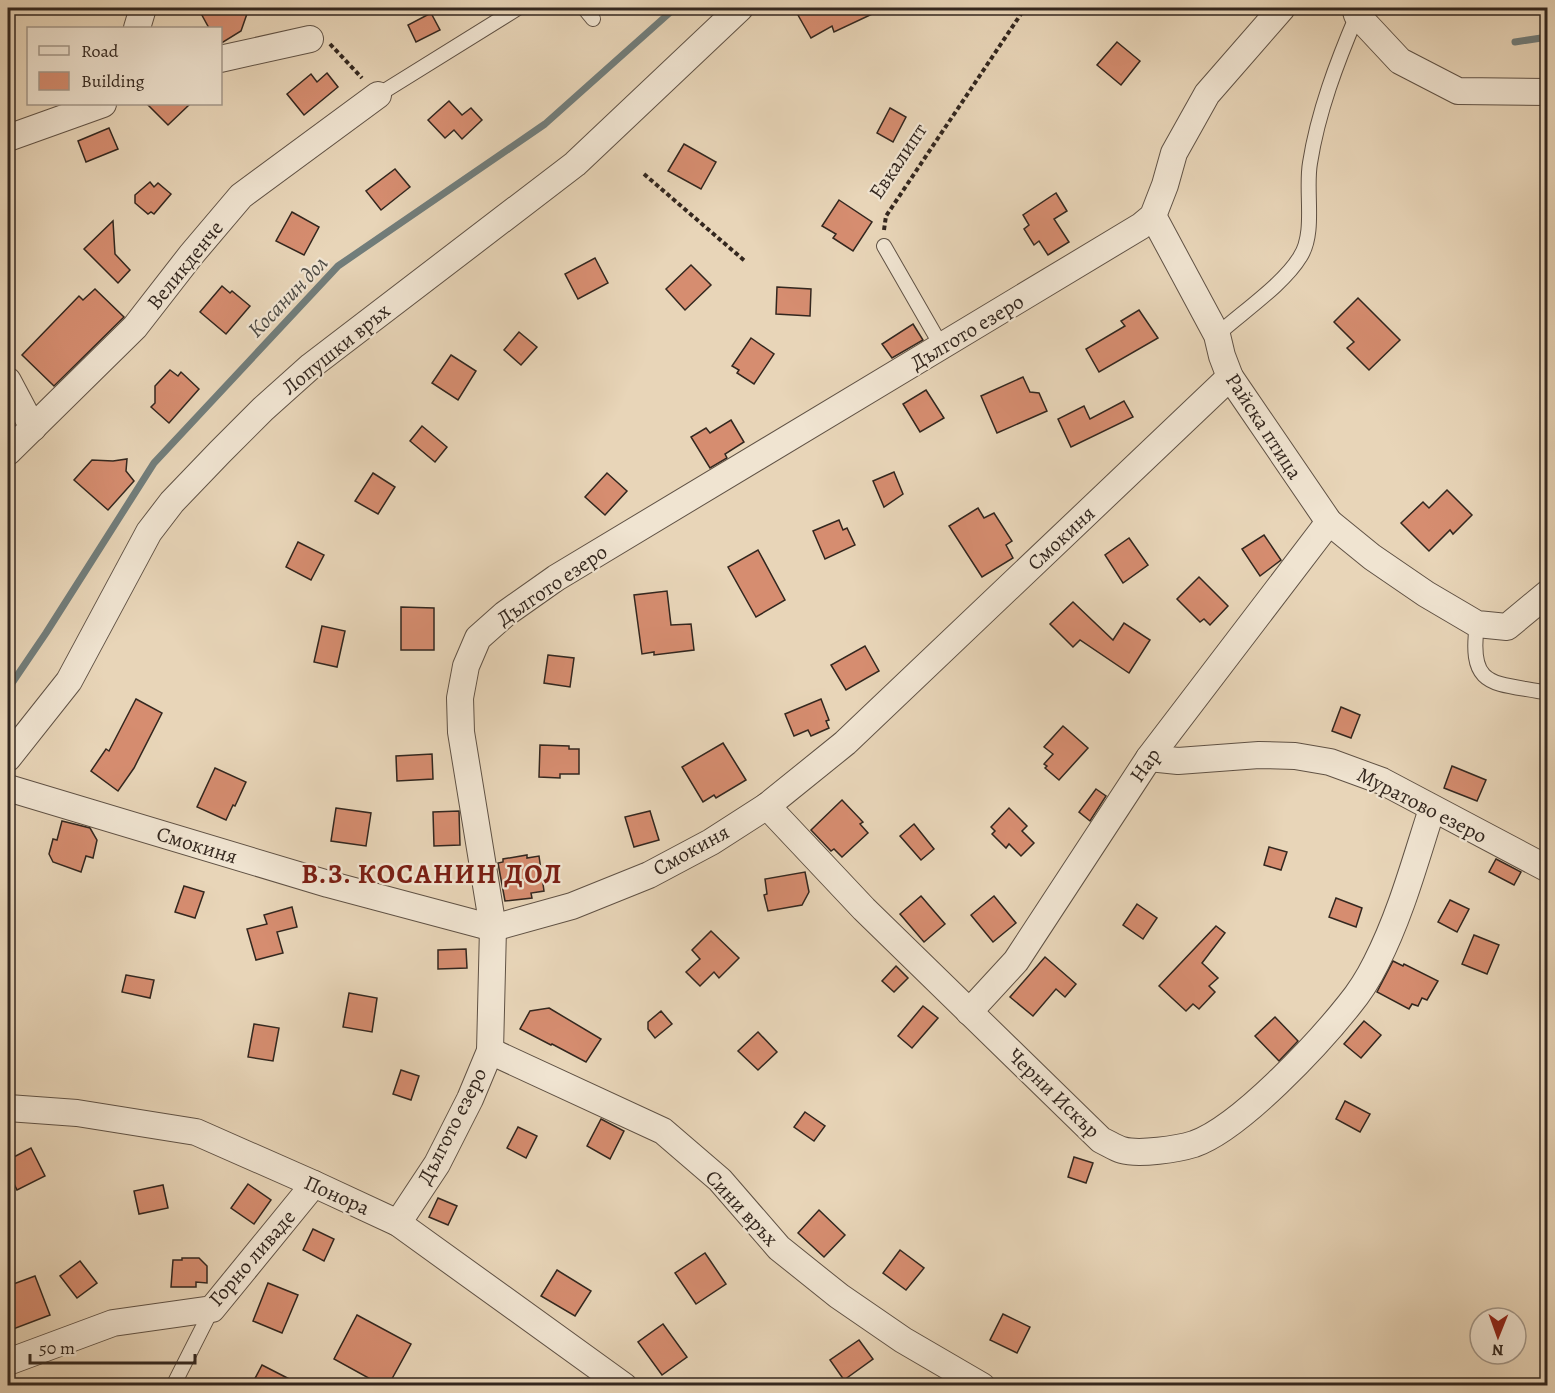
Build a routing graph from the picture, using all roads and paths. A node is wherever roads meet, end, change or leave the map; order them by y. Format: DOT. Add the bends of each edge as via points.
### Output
graph roads {
  1 [pos="143,8"];
  2 [pos="518,8"];
  3 [pos="584,8"];
  4 [pos="740,8"];
  5 [pos="1025,8"];
  6 [pos="1282,8"];
  7 [pos="1356,11"];
  8 [pos="593,19"];
  9 [pos="136,27"];
  10 [pos="310,39"];
  11 [pos="222,59"];
  12 [pos="1548,92"];
  13 [pos="378,95"];
  14 [pos="100,105"];
  15 [pos="8,138"];
  16 [pos="644,174"];
  17 [pos="1153,216"];
  18 [pos="884,246"];
  19 [pos="746,262"];
  20 [pos="1217,335"];
  21 [pos="942,347"];
  22 [pos="1230,377"];
  23 [pos="8,381"];
  24 [pos="33,428"];
  25 [pos="8,452"];
  26 [pos="1329,522"];
  27 [pos="1548,593"];
  28 [pos="1477,624"];
  29 [pos="1548,693"];
  30 [pos="8,758"];
  31 [pos="1149,758"];
  32 [pos="8,788"];
  33 [pos="767,806"];
  34 [pos="1432,809"];
  35 [pos="1548,869"];
  36 [pos="493,928"];
  37 [pos="969,1012"];
  38 [pos="490,1051"];
  39 [pos="8,1108"];
  40 [pos="314,1184"];
  41 [pos="398,1223"];
  42 [pos="212,1309"];
  43 [pos="8,1362"];
  44 [pos="173,1386"];
  45 [pos="624,1386"];
  46 [pos="982,1386"];
  1 -- 9 [label="street"];
  2 -- 13 [label="lane"];
  3 -- 8 [label="lane"];
  4 -- 30 [label="street, Лопушки връх" via="575,164 311,366 220,452 148,532 69,681"];
  5 -- 18 [label="path, Евкалипт" via="886,216"];
  6 -- 17 [label="street" via="1207,94 1174,153"];
  7 -- 12 [label="street" via="1400,61 1458,91"];
  7 -- 20 [label="lane" via="1309,165 1307,245 1285,275"];
  10 -- 11 [label="street"];
  10 -- 13 [label="path" via="326,41"];
  13 -- 24 [label="street, Великденче" via="241,196 135,327"];
  14 -- 15 [label="street"];
  16 -- 19 [label="path"];
  17 -- 20 [label="street, Райска птица"];
  17 -- 21 [label="street, Дългото езеро" via="1117,242"];
  18 -- 21 [label="lane"];
  20 -- 22 [label="street, Райска птица"];
  21 -- 36 [label="street, Дългото езеро" via="556,579 478,638 466,666 460,698 461,732"];
  22 -- 26 [label="street, Райска птица"];
  22 -- 33 [label="street, Смокиня" via="845,742"];
  23 -- 24 [label="street"];
  24 -- 25 [label="street, Великденче"];
  26 -- 28 [label="street, Райска птица" via="1372,557"];
  26 -- 31 [label="street, Нар"];
  27 -- 28 [label="street, Райска птица" via="1507,627"];
  28 -- 29 [label="lane" via="1474,647 1481,675 1492,682"];
  31 -- 34 [label="street, Муратово езеро" via="1178,761 1259,755 1330,762 1382,781"];
  31 -- 37 [label="street, Нар" via="1016,961"];
  32 -- 36 [label="street, Смокиня" via="328,884"];
  33 -- 36 [label="street, Смокиня" via="711,842 649,874 572,906"];
  33 -- 37 [label="street, Черни Искър"];
  34 -- 35 [label="street, Муратово езеро"];
  34 -- 37 [label="street, Черни Искър" via="1400,909 1376,963 1351,1004 1253,1106 1194,1143 1148,1151 1124,1150 1101,1140"];
  36 -- 38 [label="street, Дългото езеро"];
  38 -- 41 [label="street, Дългото езеро" via="437,1164"];
  38 -- 46 [label="street, Сини връх" via="663,1131 720,1180 779,1248 839,1296 903,1340"];
  39 -- 40 [label="street, Понора" via="77,1113 196,1132"];
  40 -- 41 [label="street, Понора"];
  40 -- 42 [label="street, Горно ливаде"];
  41 -- 45 [label="street, Понора"];
  42 -- 43 [label="street, Горно ливаде" via="113,1323"];
  42 -- 44 [label="lane"];
}
